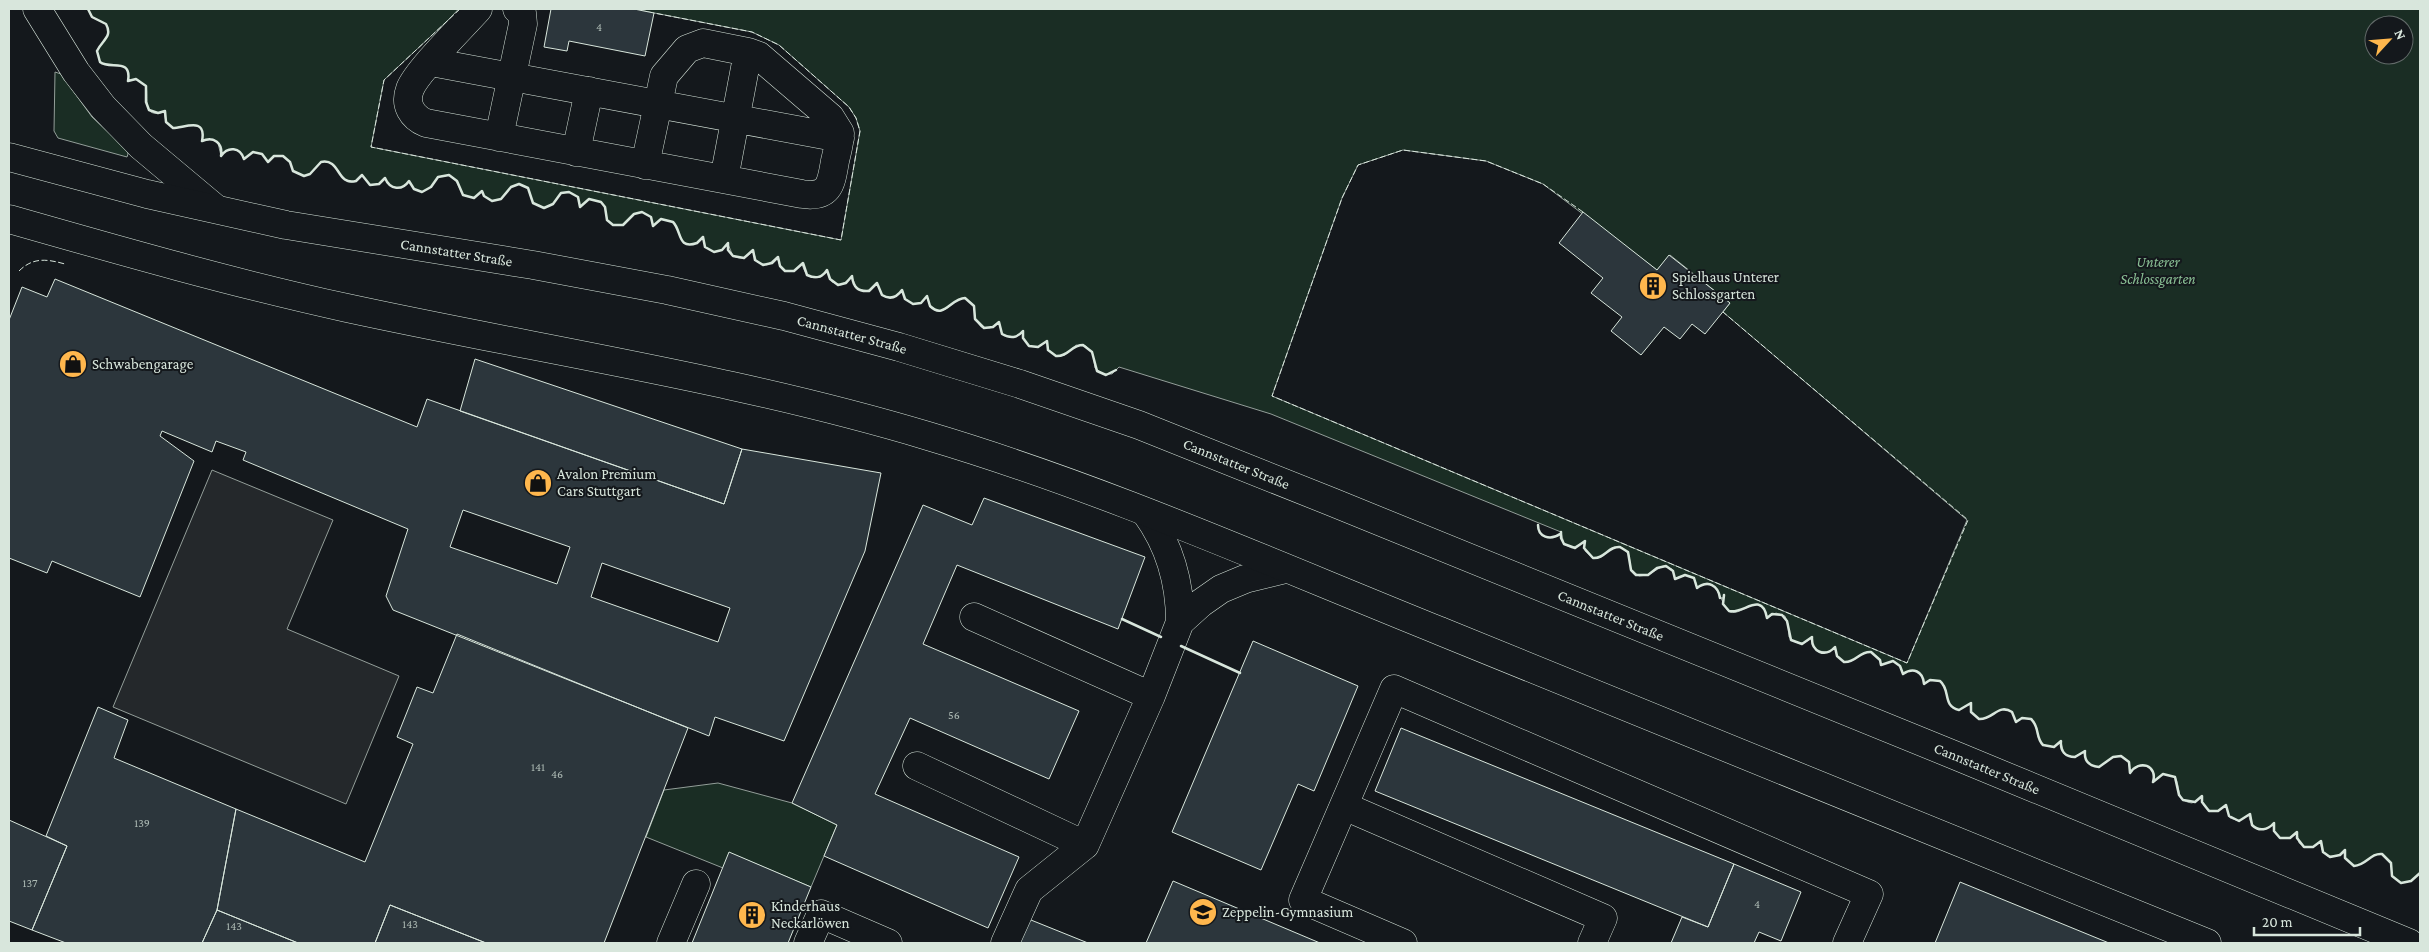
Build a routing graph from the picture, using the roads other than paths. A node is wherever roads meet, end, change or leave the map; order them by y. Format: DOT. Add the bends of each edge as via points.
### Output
graph roads {
  1 [pos="37,9"];
  2 [pos="478,9"];
  3 [pos="517,9"];
  4 [pos="748,52"];
  5 [pos="431,62"];
  6 [pos="512,77"];
  7 [pos="589,92"];
  8 [pos="658,104"];
  9 [pos="735,119"];
  10 [pos="499,137"];
  11 [pos="840,138"];
  12 [pos="576,152"];
  13 [pos="9,157"];
  14 [pos="645,165"];
  15 [pos="724,179"];
  16 [pos="223,212"];
  17 [pos="9,220"];
  18 [pos="1146,513"];
  19 [pos="1286,569"];
  20 [pos="974,617"];
  21 [pos="1180,622"];
  22 [pos="1151,696"];
  23 [pos="917,766"];
  24 [pos="1344,806"];
  25 [pos="1085,844"];
  26 [pos="696,884"];
  27 [pos="883,942"];
  28 [pos="671,943"];
  29 [pos="808,943"];
  30 [pos="1005,943"];
  31 [pos="1403,943"];
  32 [pos="1592,943"];
  33 [pos="1847,943"];
  34 [pos="2207,943"];
  35 [pos="2409,943"];
  1 -- 16 [label="main road" via="88,89 120,126 204,201"];
  2 -- 5 [label="main road"];
  3 -- 6 [label="main road" via="522,13 523,24"];
  4 -- 8 [label="main road" via="703,43 692,46 666,72"];
  4 -- 9 [label="main road"];
  4 -- 11 [label="main road" via="764,60 830,117"];
  5 -- 6 [label="main road"];
  5 -- 10 [label="main road" via="410,91 410,110 416,119"];
  6 -- 7 [label="main road"];
  6 -- 10 [label="main road"];
  7 -- 8 [label="main road"];
  7 -- 12 [label="main road"];
  8 -- 9 [label="main road"];
  8 -- 14 [label="main road"];
  9 -- 11 [label="main road"];
  9 -- 15 [label="main road"];
  10 -- 12 [label="main road"];
  11 -- 15 [label="main road" via="831,184 818,194 802,194"];
  12 -- 14 [label="main road"];
  13 -- 16 [label="main road, Cannstatter Straße"];
  14 -- 15 [label="main road"];
  16 -- 35 [label="main road, Cannstatter Straße" via="364,240 514,261 667,290 803,321 1020,384 1139,425 1332,502"];
  17 -- 18 [label="main road" via="254,286 698,378 840,411 1001,460"];
  18 -- 19 [label="main road"];
  18 -- 21 [label="main road" via="1176,572"];
  19 -- 21 [label="main road" via="1221,589"];
  19 -- 34 [label="main road"];
  20 -- 22 [label="main road"];
  21 -- 22 [label="main road"];
  22 -- 25 [label="main road"];
  23 -- 25 [label="main road"];
  24 -- 31 [label="main road" via="1303,900"];
  24 -- 32 [label="main road" via="1603,918"];
  24 -- 33 [label="main road" via="1394,688 1869,894"];
  25 -- 30 [label="main road" via="1029,890"];
  26 -- 28 [label="main road"];
  27 -- 29 [label="main road" via="821,914"];
}
